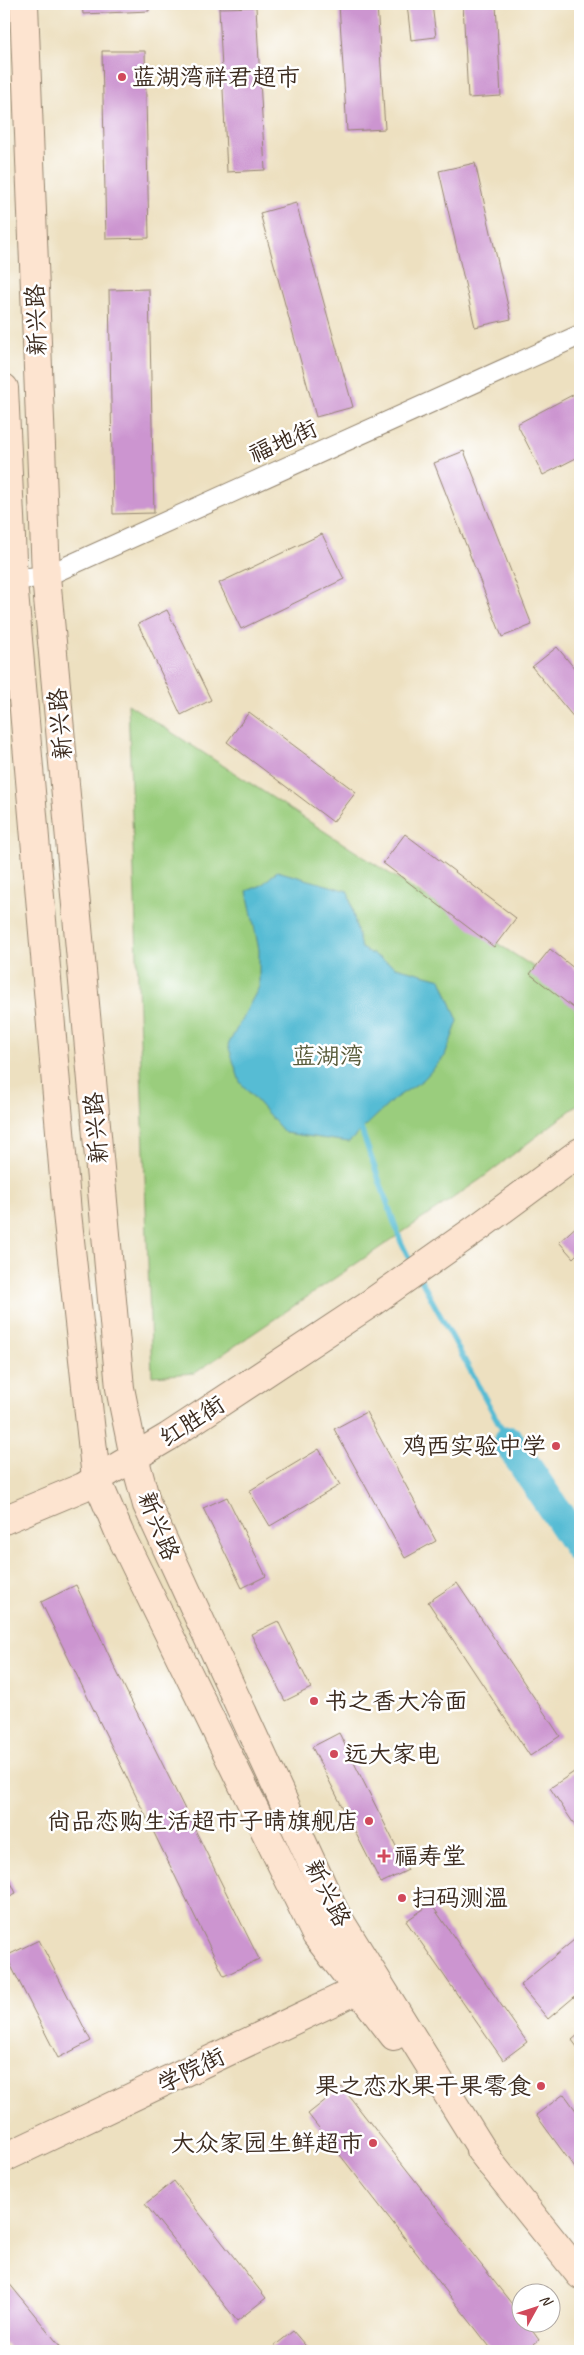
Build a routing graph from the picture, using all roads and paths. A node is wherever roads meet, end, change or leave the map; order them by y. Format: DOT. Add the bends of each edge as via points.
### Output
graph roads {
  1 [pos="24,4"];
  2 [pos="580,335"];
  3 [pos="4,388"];
  4 [pos="46,576"];
  5 [pos="9,581"];
  6 [pos="580,1152"];
  7 [pos="134,1457"];
  8 [pos="96,1478"];
  9 [pos="4,1520"];
  10 [pos="368,1985"];
  11 [pos="4,2158"];
  12 [pos="580,2275"];
  1 -- 4 [label="main road, 新兴路"];
  2 -- 4 [label="street, 福地街"];
  3 -- 5 [label="main road, 新兴路"];
  4 -- 5 [label="street, 福地街"];
  4 -- 7 [label="main road, 新兴路" via="120,1388"];
  5 -- 8 [label="main road, 新兴路" via="67,1213"];
  6 -- 7 [label="main road, 红胜街" via="370,1303"];
  7 -- 8 [label="main road, 红胜街"];
  7 -- 10 [label="main road, 新兴路" via="147,1505"];
  8 -- 9 [label="main road, 红胜街"];
  8 -- 10 [label="main road, 新兴路" via="119,1532 316,1935"];
  10 -- 11 [label="main road, 学院街"];
  10 -- 12 [label="main road, 新兴路" via="492,2164"];
}
